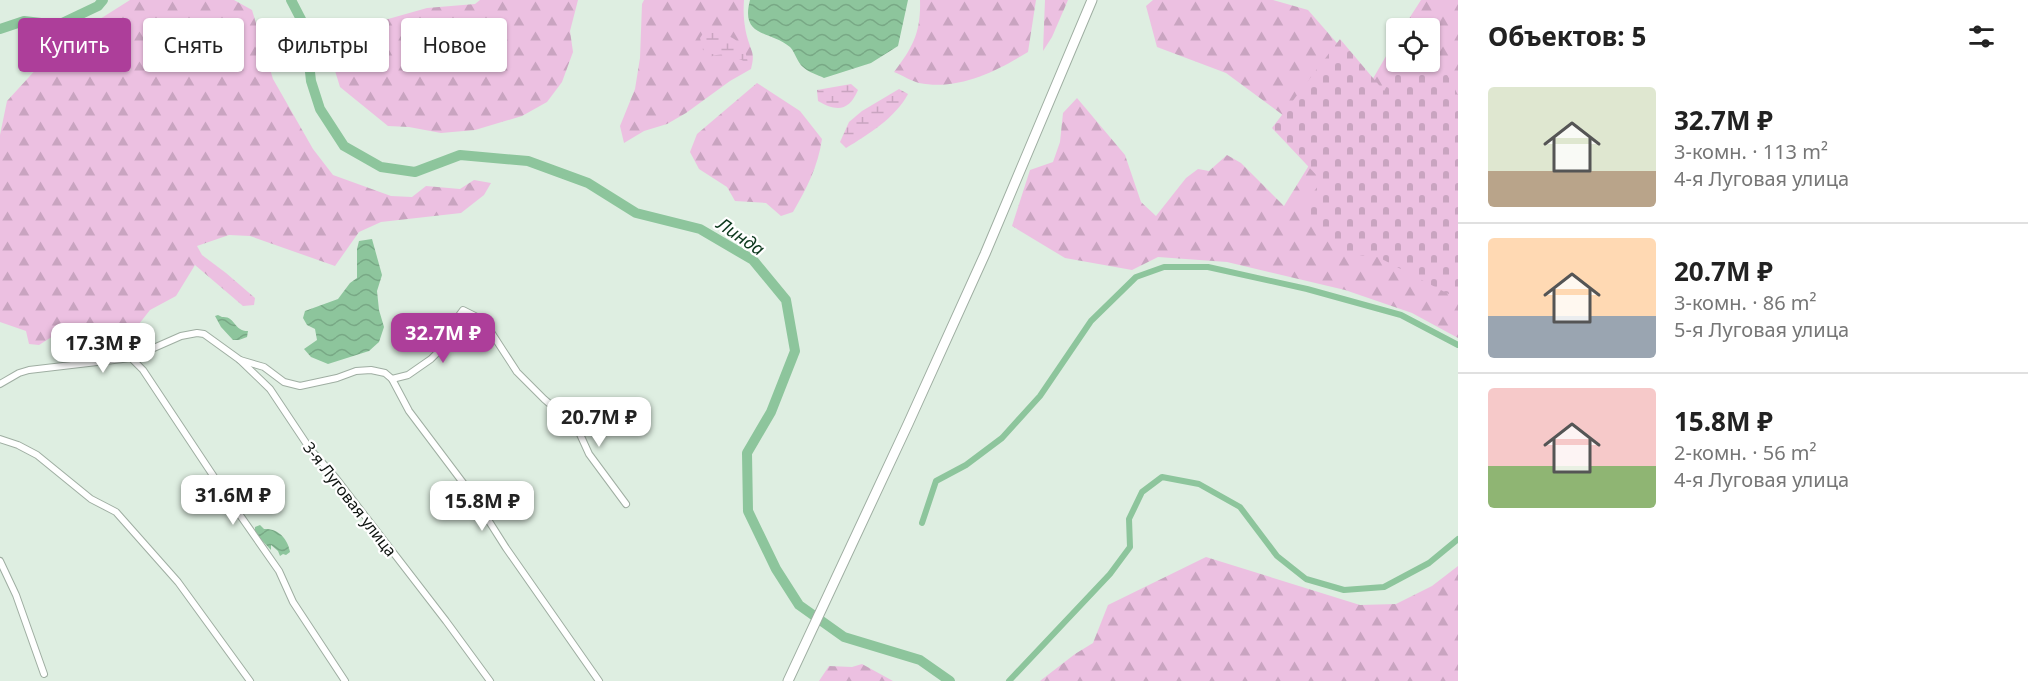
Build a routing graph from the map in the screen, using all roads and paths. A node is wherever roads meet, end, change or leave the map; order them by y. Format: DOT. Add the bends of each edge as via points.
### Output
graph roads {
  1 [pos="1092,0"];
  2 [pos="131,358"];
  3 [pos="240,360"];
  4 [pos="392,379"];
  5 [pos="0,384"];
  6 [pos="0,439"];
  7 [pos="626,504"];
  8 [pos="0,561"];
  9 [pos="44,674"];
  10 [pos="250,681"];
  11 [pos="345,681"];
  12 [pos="490,681"];
  13 [pos="599,681"];
  14 [pos="788,681"];
  1 -- 14 [label="main road" via="985,254"];
  2 -- 3 [label="street, 3-я Луговая улица" via="197,333"];
  2 -- 5 [label="street" via="29,370"];
  2 -- 11 [label="street" via="143,370 279,571 292,602"];
  3 -- 4 [label="street" via="264,367 284,382 300,386 356,371 385,373"];
  3 -- 12 [label="street, 3-я Луговая улица" via="270,389 310,449"];
  4 -- 7 [label="street" via="408,375 431,359 445,345 463,310 477,317 517,372 579,432 589,454"];
  4 -- 13 [label="street" via="409,411 473,496"];
  6 -- 10 [label="street" via="37,455 91,499 116,512 178,582"];
  8 -- 9 [label="street"];
}
